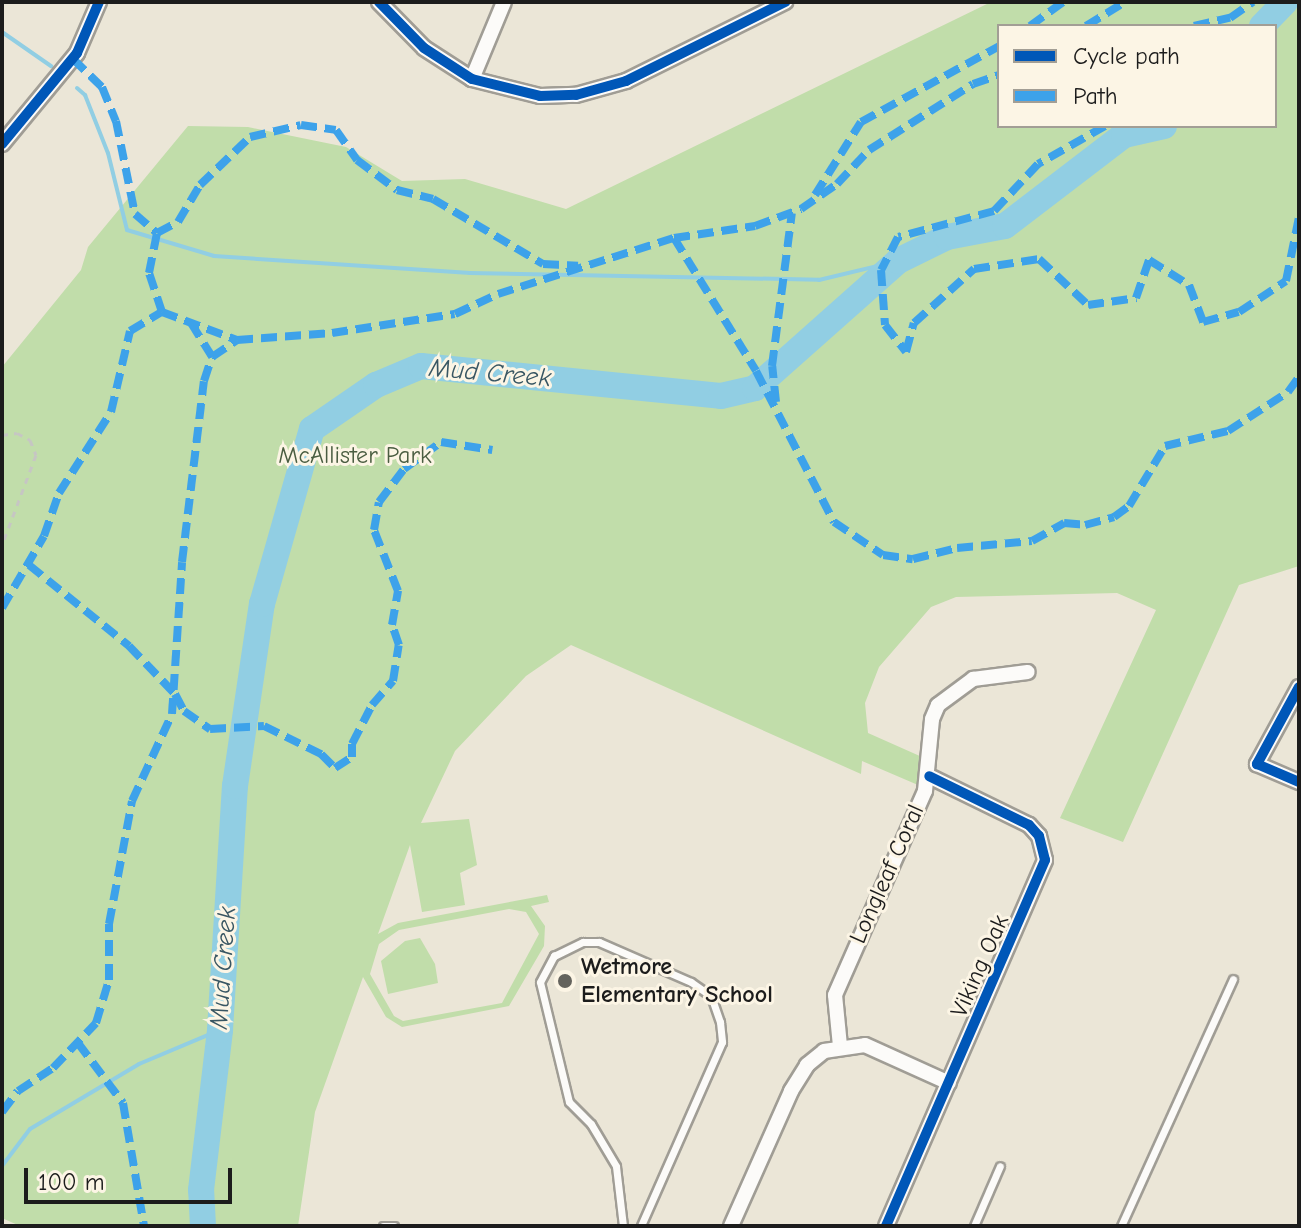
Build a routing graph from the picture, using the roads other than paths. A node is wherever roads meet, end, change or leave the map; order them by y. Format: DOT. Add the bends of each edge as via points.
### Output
graph roads {
  1 [pos="99,2"];
  2 [pos="379,2"];
  3 [pos="504,2"];
  4 [pos="785,2"];
  5 [pos="472,79"];
  6 [pos="2,144"];
  7 [pos="1028,672"];
  8 [pos="1299,687"];
  9 [pos="929,776"];
  10 [pos="1299,782"];
  11 [pos="1233,979"];
  12 [pos="840,1046"];
  13 [pos="949,1083"];
  14 [pos="1000,1166"];
  15 [pos="383,1226"];
  16 [pos="394,1226"];
  17 [pos="623,1226"];
  18 [pos="641,1226"];
  19 [pos="731,1226"];
  20 [pos="886,1226"];
  21 [pos="974,1226"];
  22 [pos="1121,1226"];
  1 -- 6 [label="street" via="77,53"];
  2 -- 5 [label="street" via="424,48"];
  3 -- 5 [label="street"];
  4 -- 5 [label="street" via="596,91 540,96"];
  7 -- 9 [label="street, Longleaf Coral" via="973,679 942,700 932,719"];
  8 -- 10 [label="street" via="1257,764"];
  9 -- 12 [label="street, Longleaf Coral" via="839,984 835,1016"];
  9 -- 13 [label="street, Viking Oak" via="1029,825 1039,836 1045,860"];
  11 -- 22 [label="lane"];
  12 -- 13 [label="street" via="881,1050"];
  12 -- 19 [label="street" via="824,1051 801,1074"];
  13 -- 20 [label="street, Viking Oak"];
  14 -- 21 [label="lane"];
  15 -- 16 [label="lane"];
  17 -- 18 [label="lane" via="616,1166 591,1124 569,1102 540,982 554,956 583,942 599,942 691,982 711,996 720,1022 722,1042"];
}
